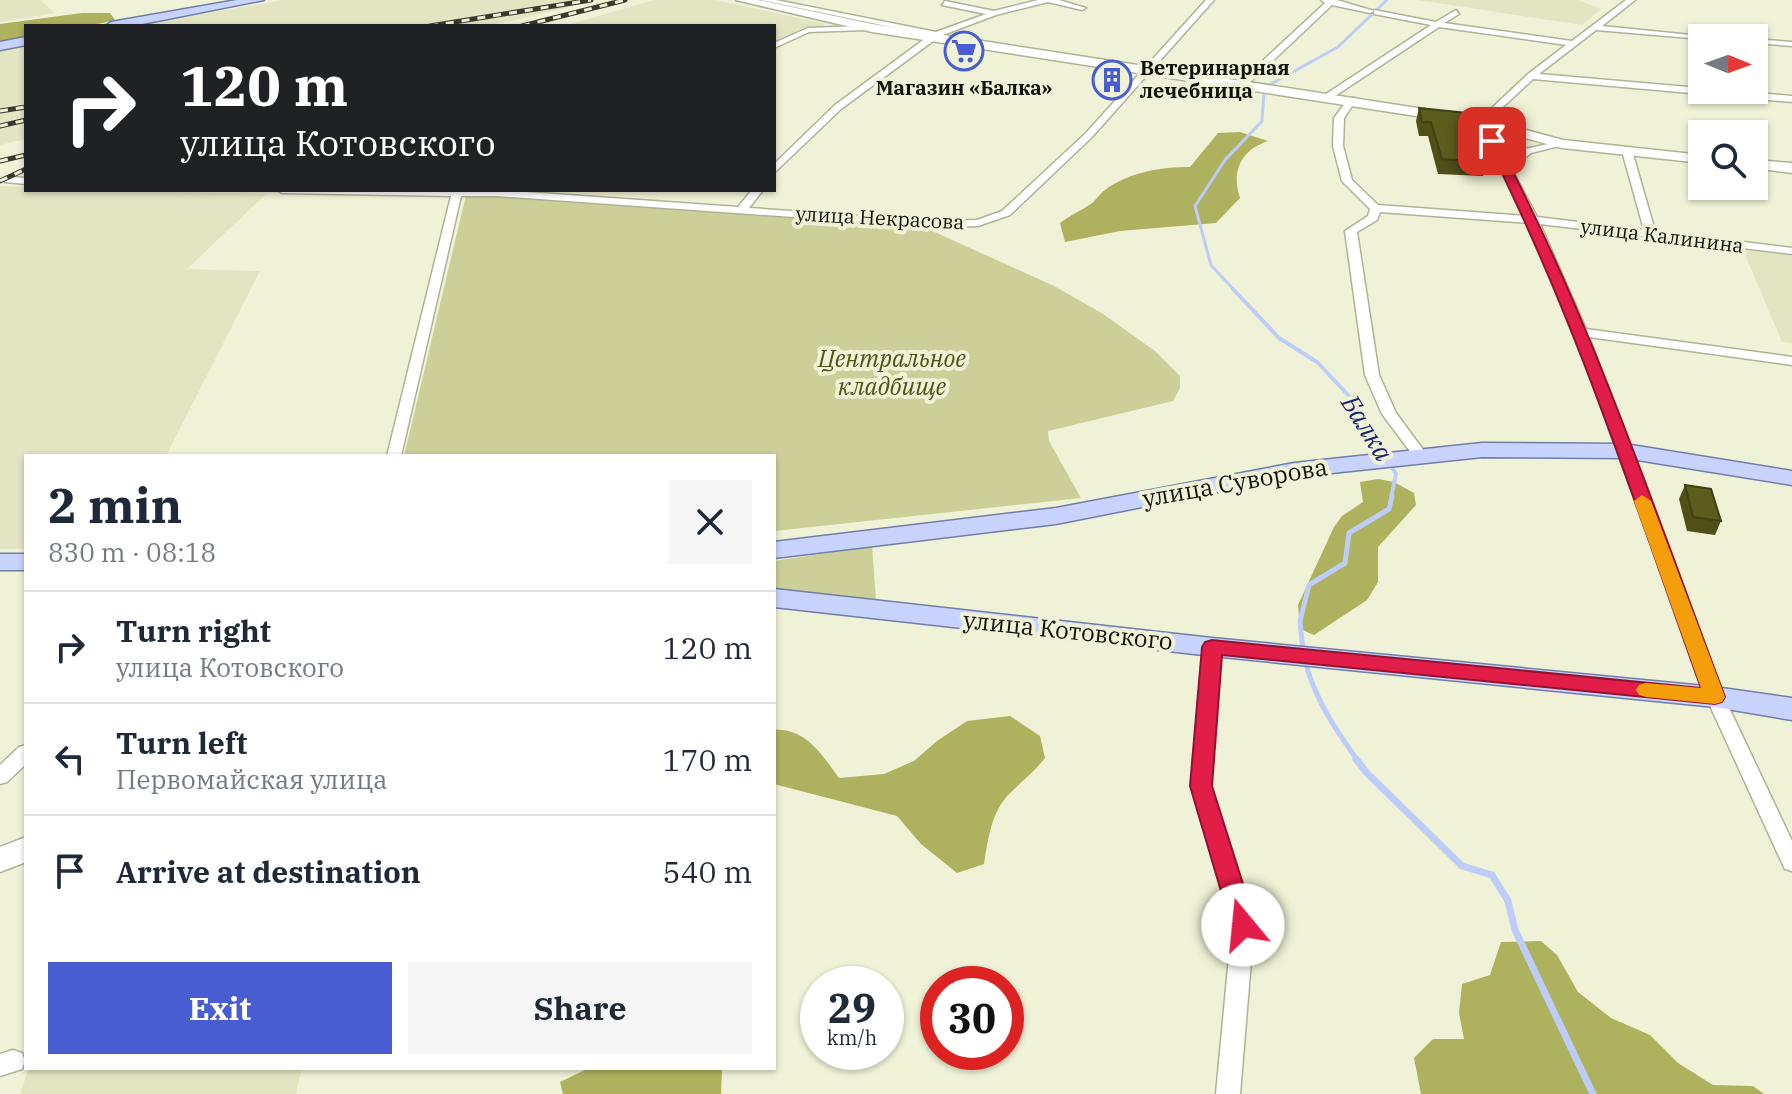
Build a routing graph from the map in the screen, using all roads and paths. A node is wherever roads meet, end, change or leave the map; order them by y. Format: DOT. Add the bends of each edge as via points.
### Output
graph roads {
  1 [pos="258,0"];
  2 [pos="742,0"];
  3 [pos="765,0"];
  4 [pos="791,0"];
  5 [pos="1048,0"];
  6 [pos="1209,0"];
  7 [pos="1318,0"];
  8 [pos="1631,0"];
  9 [pos="1331,1"];
  10 [pos="779,3"];
  11 [pos="945,3"];
  12 [pos="1082,8"];
  13 [pos="1456,12"];
  14 [pos="994,13"];
  15 [pos="122,24"];
  16 [pos="1436,25"];
  17 [pos="872,28"];
  18 [pos="1596,28"];
  19 [pos="933,36"];
  20 [pos="1688,36"];
  21 [pos="24,41"];
  22 [pos="1768,42"];
  23 [pos="1575,44"];
  24 [pos="1792,44"];
  25 [pos="776,45"];
  26 [pos="0,46"];
  27 [pos="1146,70"];
  28 [pos="1531,76"];
  29 [pos="1243,84"];
  30 [pos="1329,96"];
  31 [pos="1792,99"];
  32 [pos="1352,100"];
  33 [pos="1482,122"];
  34 [pos="1562,144"];
  35 [pos="1627,151"];
  36 [pos="1688,158"];
  37 [pos="1768,165"];
  38 [pos="776,168"];
  39 [pos="1505,168"];
  40 [pos="1792,168"];
  41 [pos="9,180"];
  42 [pos="24,181"];
  43 [pos="416,192"];
  44 [pos="499,192"];
  45 [pos="612,192"];
  46 [pos="756,192"];
  47 [pos="457,193"];
  48 [pos="602,201"];
  49 [pos="1375,208"];
  50 [pos="741,210"];
  51 [pos="1533,220"];
  52 [pos="1651,236"];
  53 [pos="1792,251"];
  54 [pos="1578,332"];
  55 [pos="1792,361"];
  56 [pos="1625,451"];
  57 [pos="394,454"];
  58 [pos="1420,455"];
  59 [pos="1792,478"];
  60 [pos="776,550"];
  61 [pos="0,562"];
  62 [pos="24,562"];
  63 [pos="776,600"];
  64 [pos="1212,647"];
  65 [pos="1715,697"];
  66 [pos="1792,709"];
  67 [pos="14,756"];
  68 [pos="0,777"];
  69 [pos="24,850"];
  70 [pos="0,860"];
  71 [pos="1792,863"];
  72 [pos="1228,1094"];
  1 -- 15 [label="main road"];
  2 -- 17 [label="main road"];
  3 -- 10 [label="street"];
  4 -- 10 [label="street"];
  5 -- 12 [label="street"];
  5 -- 14 [label="street"];
  6 -- 27 [label="street, улица Некрасова"];
  7 -- 9 [label="street"];
  8 -- 18 [label="street"];
  9 -- 16 [label="street"];
  9 -- 29 [label="street"];
  10 -- 19 [label="street"];
  11 -- 14 [label="street"];
  13 -- 16 [label="street"];
  14 -- 19 [label="street"];
  16 -- 23 [label="street"];
  16 -- 30 [label="street"];
  17 -- 19 [label="main road"];
  17 -- 25 [label="street" via="808,30"];
  18 -- 20 [label="street"];
  18 -- 23 [label="street"];
  19 -- 27 [label="main road"];
  19 -- 38 [label="street" via="838,107"];
  21 -- 26 [label="main road"];
  22 -- 24 [label="street"];
  23 -- 28 [label="street"];
  27 -- 29 [label="main road"];
  27 -- 50 [label="street, улица Некрасова" via="1089,135 1006,213 978,223"];
  28 -- 31 [label="street"];
  28 -- 33 [label="street"];
  29 -- 30 [label="main road"];
  30 -- 32 [label="main road"];
  32 -- 33 [label="main road"];
  32 -- 49 [label="street" via="1339,118 1338,146 1347,181"];
  33 -- 34 [label="main road"];
  33 -- 39 [label="street"];
  34 -- 35 [label="main road"];
  34 -- 39 [label="street" via="1528,151"];
  35 -- 36 [label="main road"];
  35 -- 52 [label="street"];
  37 -- 40 [label="main road"];
  39 -- 51 [label="street"];
  41 -- 42 [label="street"];
  43 -- 47 [label="street, улица Некрасова"];
  44 -- 47 [label="street, улица Некрасова"];
  44 -- 48 [label="street, улица Некрасова"];
  45 -- 48 [label="street"];
  46 -- 50 [label="street"];
  47 -- 57 [label="street"];
  48 -- 50 [label="street, улица Некрасова"];
  49 -- 51 [label="street, улица Калинина"];
  49 -- 58 [label="street" via="1373,218 1351,231 1372,375 1389,414"];
  51 -- 52 [label="street, улица Калинина"];
  51 -- 54 [label="street"];
  52 -- 53 [label="street, улица Калинина"];
  54 -- 55 [label="street"];
  54 -- 56 [label="street"];
  56 -- 58 [label="main road, улица Суворова"];
  56 -- 59 [label="main road, улица Суворова"];
  56 -- 65 [label="street"];
  58 -- 60 [label="main road, улица Суворова" via="1294,470 1056,516"];
  61 -- 62 [label="main road"];
  63 -- 64 [label="main road, улица Котовского"];
  64 -- 65 [label="main road, улица Котовского"];
  64 -- 72 [label="street" via="1201,786 1243,925"];
  65 -- 66 [label="main road, улица Котовского"];
  65 -- 71 [label="street"];
  67 -- 68 [label="street"];
  69 -- 70 [label="main road"];
}
